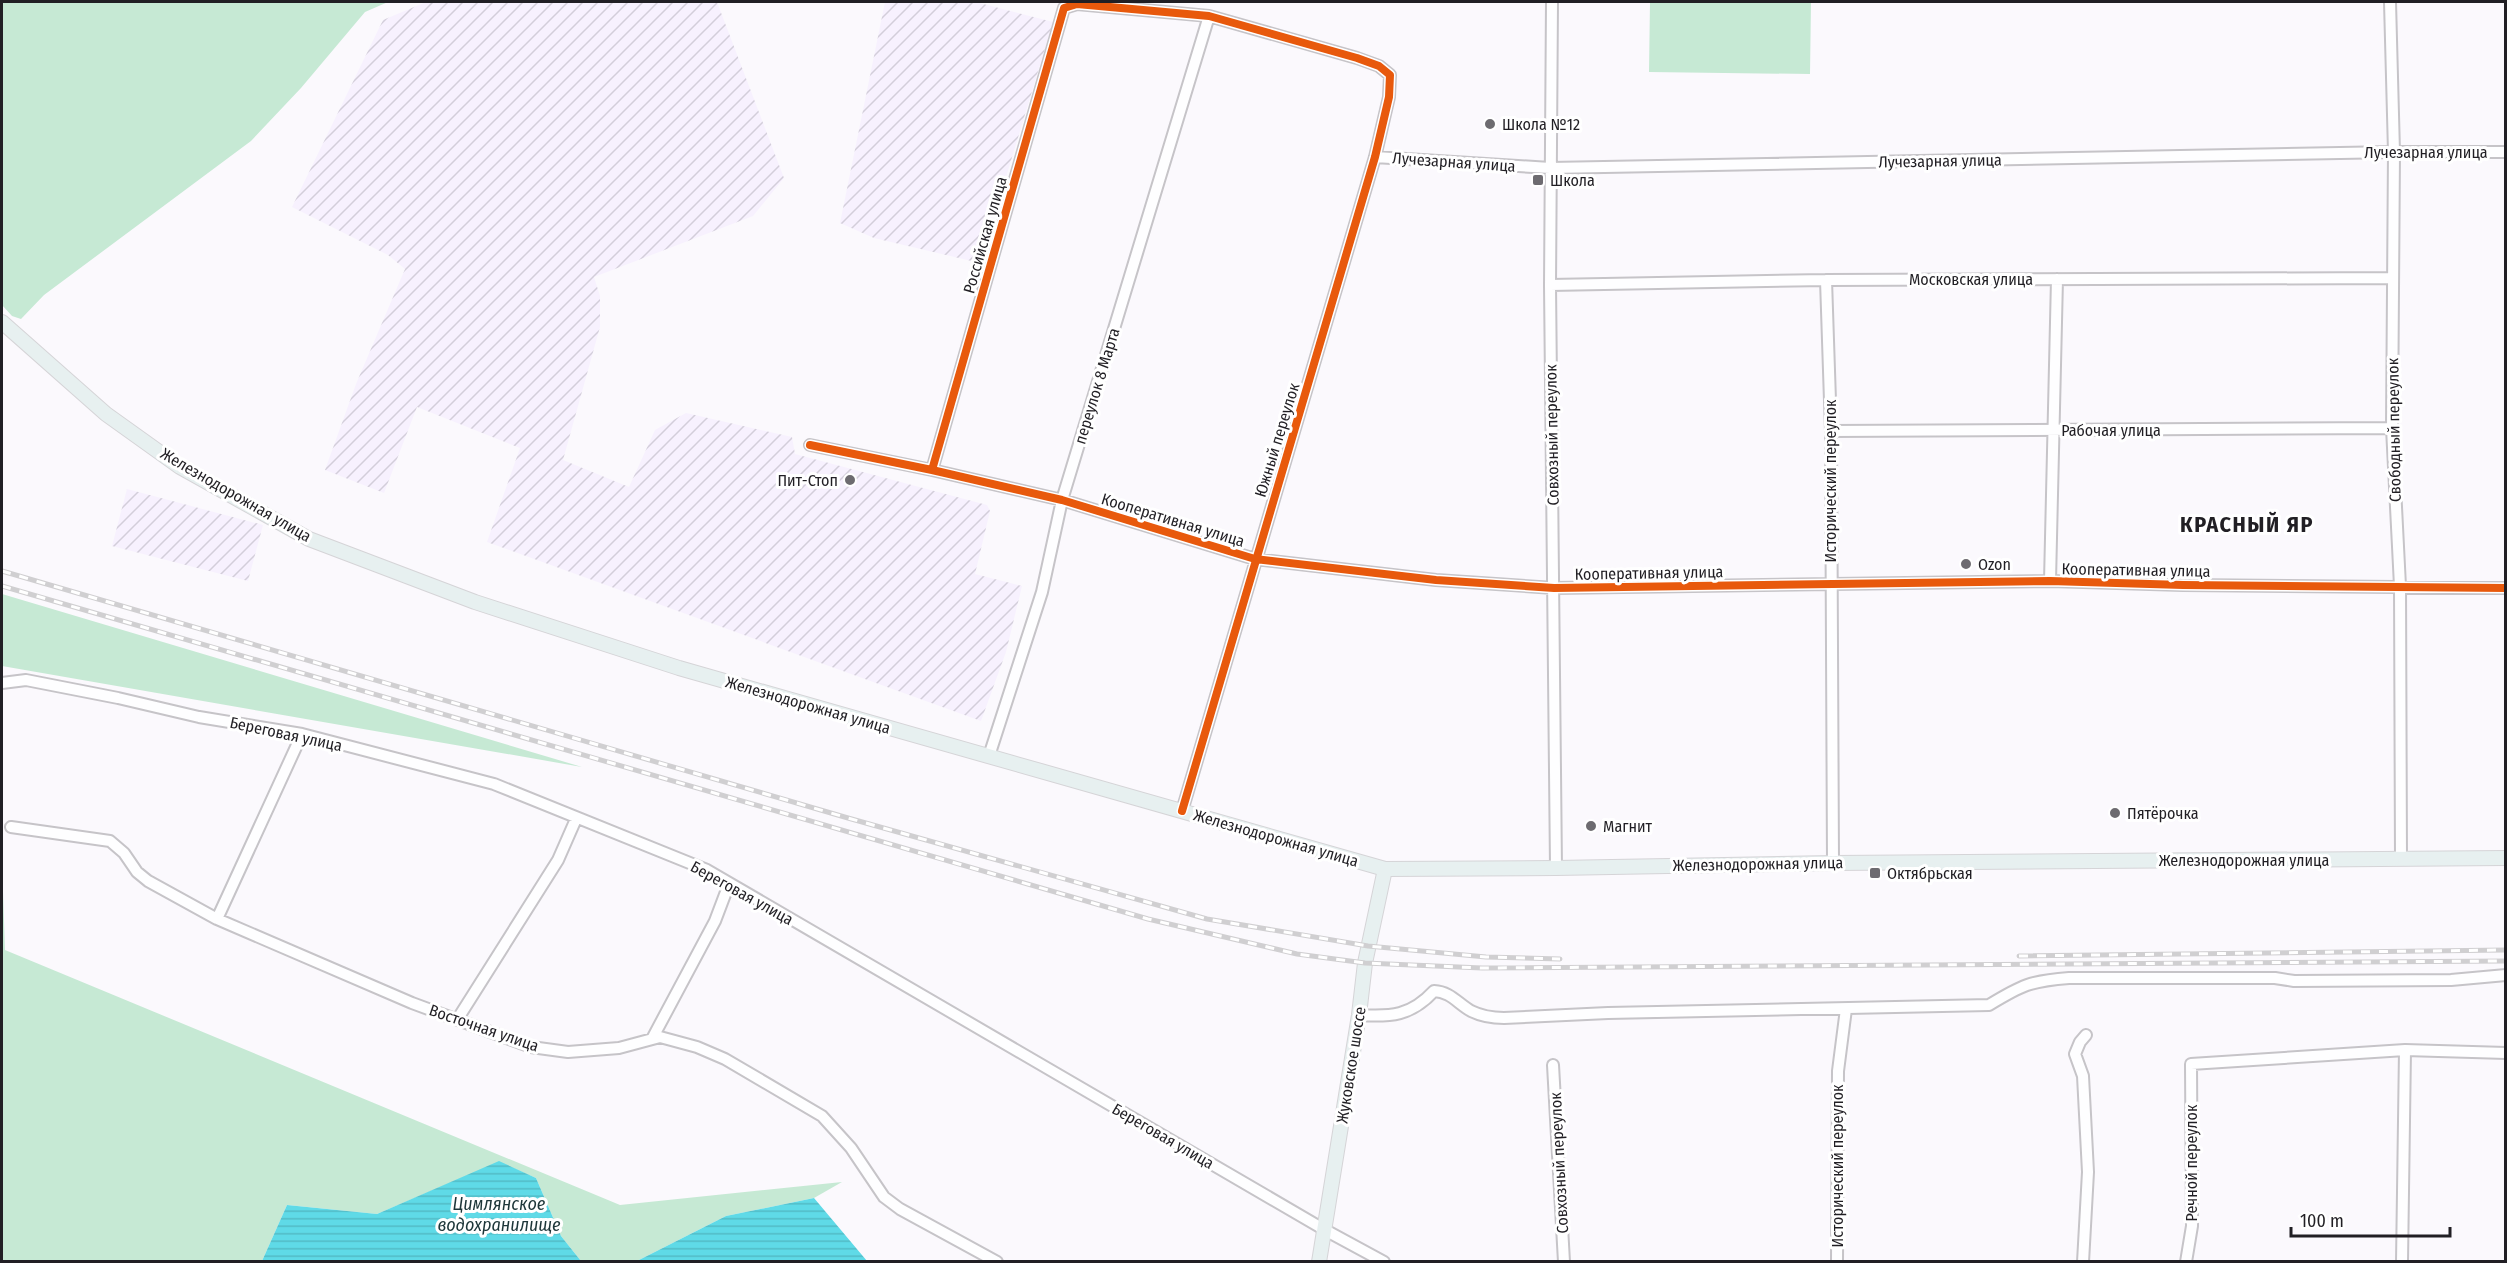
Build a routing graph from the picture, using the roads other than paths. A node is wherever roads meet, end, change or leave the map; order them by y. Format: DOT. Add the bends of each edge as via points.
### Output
graph roads {
  1 [pos="1552,2"];
  2 [pos="2390,2"];
  3 [pos="1077,3"];
  4 [pos="1209,16"];
  5 [pos="2394,152"];
  6 [pos="2505,152"];
  7 [pos="1375,157"];
  8 [pos="1550,168"];
  9 [pos="2392,278"];
  10 [pos="2057,279"];
  11 [pos="1826,280"];
  12 [pos="1550,285"];
  13 [pos="6,327"];
  14 [pos="2392,428"];
  15 [pos="2054,430"];
  16 [pos="1831,431"];
  17 [pos="810,445"];
  18 [pos="932,470"];
  19 [pos="1062,500"];
  20 [pos="1255,559"];
  21 [pos="2050,581"];
  22 [pos="1830,584"];
  23 [pos="2400,586"];
  24 [pos="1554,588"];
  25 [pos="2505,588"];
  26 [pos="2,683"];
  27 [pos="302,734"];
  28 [pos="989,756"];
  29 [pos="1182,811"];
  30 [pos="576,819"];
  31 [pos="11,827"];
  32 [pos="2505,858"];
  33 [pos="2401,859"];
  34 [pos="1833,862"];
  35 [pos="1556,868"];
  36 [pos="1385,869"];
  37 [pos="729,884"];
  38 [pos="217,919"];
  39 [pos="2505,975"];
  40 [pos="1846,1009"];
  41 [pos="1359,1015"];
  42 [pos="458,1020"];
  43 [pos="2086,1035"];
  44 [pos="652,1039"];
  45 [pos="2405,1050"];
  46 [pos="2505,1053"];
  47 [pos="1554,1065"];
  48 [pos="1325,1230"];
  49 [pos="997,1262"];
  50 [pos="1319,1262"];
  51 [pos="1384,1262"];
  52 [pos="1564,1262"];
  53 [pos="1837,1262"];
  54 [pos="2083,1262"];
  55 [pos="2186,1262"];
  56 [pos="2402,1262"];
  1 -- 8 [label="street, Совхозный переулок"];
  2 -- 5 [label="street, Свободный переулок"];
  3 -- 4 [label="street"];
  3 -- 18 [label="street, Российская улица" via="1064,8"];
  4 -- 7 [label="street, Южный переулок" via="1357,58 1390,75"];
  4 -- 19 [label="street, переулок 8 Марта"];
  5 -- 6 [label="street, Лучезарная улица"];
  5 -- 8 [label="street, Лучезарная улица"];
  5 -- 9 [label="street, Свободный переулок"];
  7 -- 8 [label="street, Лучезарная улица"];
  7 -- 20 [label="street, Южный переулок"];
  8 -- 12 [label="street, Совхозный переулок"];
  9 -- 10 [label="street, Московская улица"];
  9 -- 14 [label="street, Свободный переулок"];
  10 -- 11 [label="street, Московская улица"];
  10 -- 15 [label="street"];
  11 -- 12 [label="street, Московская улица"];
  11 -- 16 [label="street, Исторический переулок"];
  12 -- 24 [label="street, Совхозный переулок"];
  13 -- 28 [label="main road, Железнодорожная улица" via="106,414 180,467 309,540 475,602 678,668"];
  14 -- 15 [label="street, Рабочая улица"];
  14 -- 23 [label="street, Свободный переулок"];
  15 -- 16 [label="street, Рабочая улица"];
  15 -- 21 [label="street"];
  16 -- 22 [label="street, Исторический переулок"];
  17 -- 18 [label="street, Кооперативная улица"];
  18 -- 19 [label="street, Кооперативная улица"];
  19 -- 20 [label="street, Кооперативная улица"];
  19 -- 28 [label="street, переулок 8 Марта" via="1042,592"];
  20 -- 24 [label="street, Кооперативная улица" via="1436,580"];
  20 -- 29 [label="street, Южный переулок"];
  21 -- 22 [label="street, Кооперативная улица"];
  21 -- 23 [label="street, Кооперативная улица"];
  22 -- 24 [label="street, Кооперативная улица"];
  22 -- 34 [label="street, Исторический переулок"];
  23 -- 25 [label="street, Кооперативная улица"];
  23 -- 33 [label="street, Свободный переулок"];
  24 -- 35 [label="street, Совхозный переулок"];
  26 -- 27 [label="street, Береговая улица" via="38,682 199,717"];
  27 -- 30 [label="street, Береговая улица" via="494,784"];
  27 -- 38 [label="street"];
  28 -- 29 [label="main road, Железнодорожная улица"];
  29 -- 36 [label="main road, Железнодорожная улица"];
  30 -- 37 [label="street, Береговая улица" via="707,870"];
  30 -- 42 [label="street" via="558,860"];
  31 -- 38 [label="street, Восточная улица" via="110,841 148,881"];
  32 -- 33 [label="main road, Железнодорожная улица"];
  33 -- 34 [label="main road, Железнодорожная улица"];
  34 -- 35 [label="main road, Железнодорожная улица"];
  35 -- 36 [label="main road, Железнодорожная улица"];
  36 -- 41 [label="main road, Жуковское шоссе" via="1365,963"];
  37 -- 44 [label="street" via="716,921"];
  37 -- 48 [label="street, Береговая улица"];
  38 -- 42 [label="street, Восточная улица" via="412,1004"];
  39 -- 40 [label="street" via="2451,980 2069,978 2023,985 1989,1005"];
  40 -- 41 [label="street" via="1491,1018 1472,1011 1446,992 1434,991 1406,1012 1388,1017"];
  40 -- 53 [label="street, Исторический переулок" via="1838,1071"];
  41 -- 48 [label="main road, Жуковское шоссе"];
  42 -- 44 [label="street, Восточная улица" via="531,1047 556,1052 619,1048"];
  43 -- 54 [label="street" via="2075,1053 2083,1076 2088,1172"];
  44 -- 49 [label="street, Восточная улица" via="660,1037 706,1051 740,1066 822,1116 851,1148 884,1197"];
  45 -- 46 [label="street"];
  45 -- 55 [label="street, Речной переулок" via="2191,1064 2192,1226"];
  45 -- 56 [label="street"];
  47 -- 52 [label="street, Совхозный переулок"];
  48 -- 50 [label="main road, Жуковское шоссе"];
  48 -- 51 [label="street, Береговая улица"];
}
